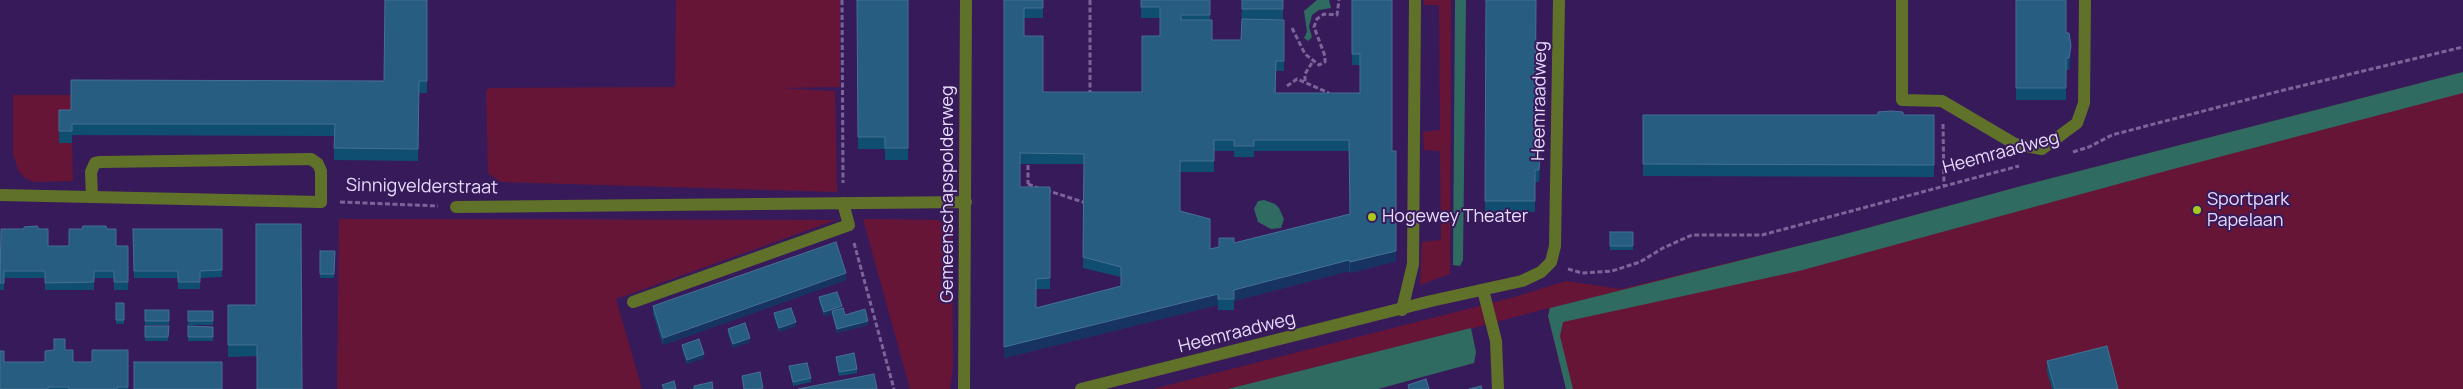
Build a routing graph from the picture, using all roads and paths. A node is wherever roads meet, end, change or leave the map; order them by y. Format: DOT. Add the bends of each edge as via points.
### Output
graph roads {
  1 [pos="842,0"];
  2 [pos="966,0"];
  3 [pos="1090,0"];
  4 [pos="1339,0"];
  5 [pos="1415,0"];
  6 [pos="1559,0"];
  7 [pos="1902,0"];
  8 [pos="2085,0"];
  9 [pos="1292,28"];
  10 [pos="2463,47"];
  11 [pos="1313,61"];
  12 [pos="1304,81"];
  13 [pos="1287,86"];
  14 [pos="1336,94"];
  15 [pos="1090,100"];
  16 [pos="1942,101"];
  17 [pos="2071,152"];
  18 [pos="1028,165"];
  19 [pos="2026,165"];
  20 [pos="1028,184"];
  21 [pos="1944,186"];
  22 [pos="1028,190"];
  23 [pos="1090,194"];
  24 [pos="0,195"];
  25 [pos="92,197"];
  26 [pos="321,202"];
  27 [pos="966,202"];
  28 [pos="843,204"];
  29 [pos="456,207"];
  30 [pos="849,225"];
  31 [pos="1551,262"];
  32 [pos="1483,290"];
  33 [pos="633,302"];
  34 [pos="1402,310"];
  35 [pos="894,389"];
  36 [pos="964,389"];
  37 [pos="1081,389"];
  38 [pos="1498,389"];
  1 -- 28 [label="path"];
  2 -- 27 [label="street, Gemeenschapspolderweg"];
  3 -- 15 [label="path"];
  4 -- 11 [label="path" via="1337,15 1324,14 1317,19 1314,27 1325,62 1319,65"];
  5 -- 34 [label="street" via="1413,264"];
  6 -- 31 [label="street, Heemraadweg" via="1556,231"];
  7 -- 16 [label="street, Heemraadweg" via="1902,100"];
  8 -- 16 [label="street, Heemraadweg" via="2084,103 2077,123 2042,149 2015,144"];
  9 -- 11 [label="path" via="1305,54"];
  10 -- 17 [label="path, Heemraadweg" via="2112,135 2089,148"];
  11 -- 12 [label="path" via="1304,74"];
  12 -- 13 [label="path" via="1297,79"];
  12 -- 14 [label="path"];
  16 -- 21 [label="path"];
  18 -- 20 [label="path"];
  19 -- 21 [label="path, Heemraadweg"];
  20 -- 22 [label="path"];
  20 -- 23 [label="path" via="1090,204"];
  21 -- 31 [label="path, Heemraadweg" via="1762,235 1692,235 1640,262 1612,271 1582,273"];
  24 -- 25 [label="street, Sinnigvelderstraat"];
  25 -- 26 [label="street, Sinnigvelderstraat"];
  25 -- 26 [label="street" via="92,166 100,162 311,159 321,171"];
  26 -- 29 [label="path, Sinnigvelderstraat"];
  27 -- 28 [label="street, Sinnigvelderstraat"];
  27 -- 36 [label="street, Gemeenschapspolderweg"];
  28 -- 29 [label="street, Sinnigvelderstraat"];
  28 -- 30 [label="street"];
  30 -- 33 [label="street"];
  30 -- 35 [label="path"];
  31 -- 32 [label="street, Heemraadweg" via="1541,272 1522,281"];
  32 -- 34 [label="street, Heemraadweg"];
  32 -- 38 [label="street" via="1496,341"];
  34 -- 37 [label="street, Heemraadweg"];
}
